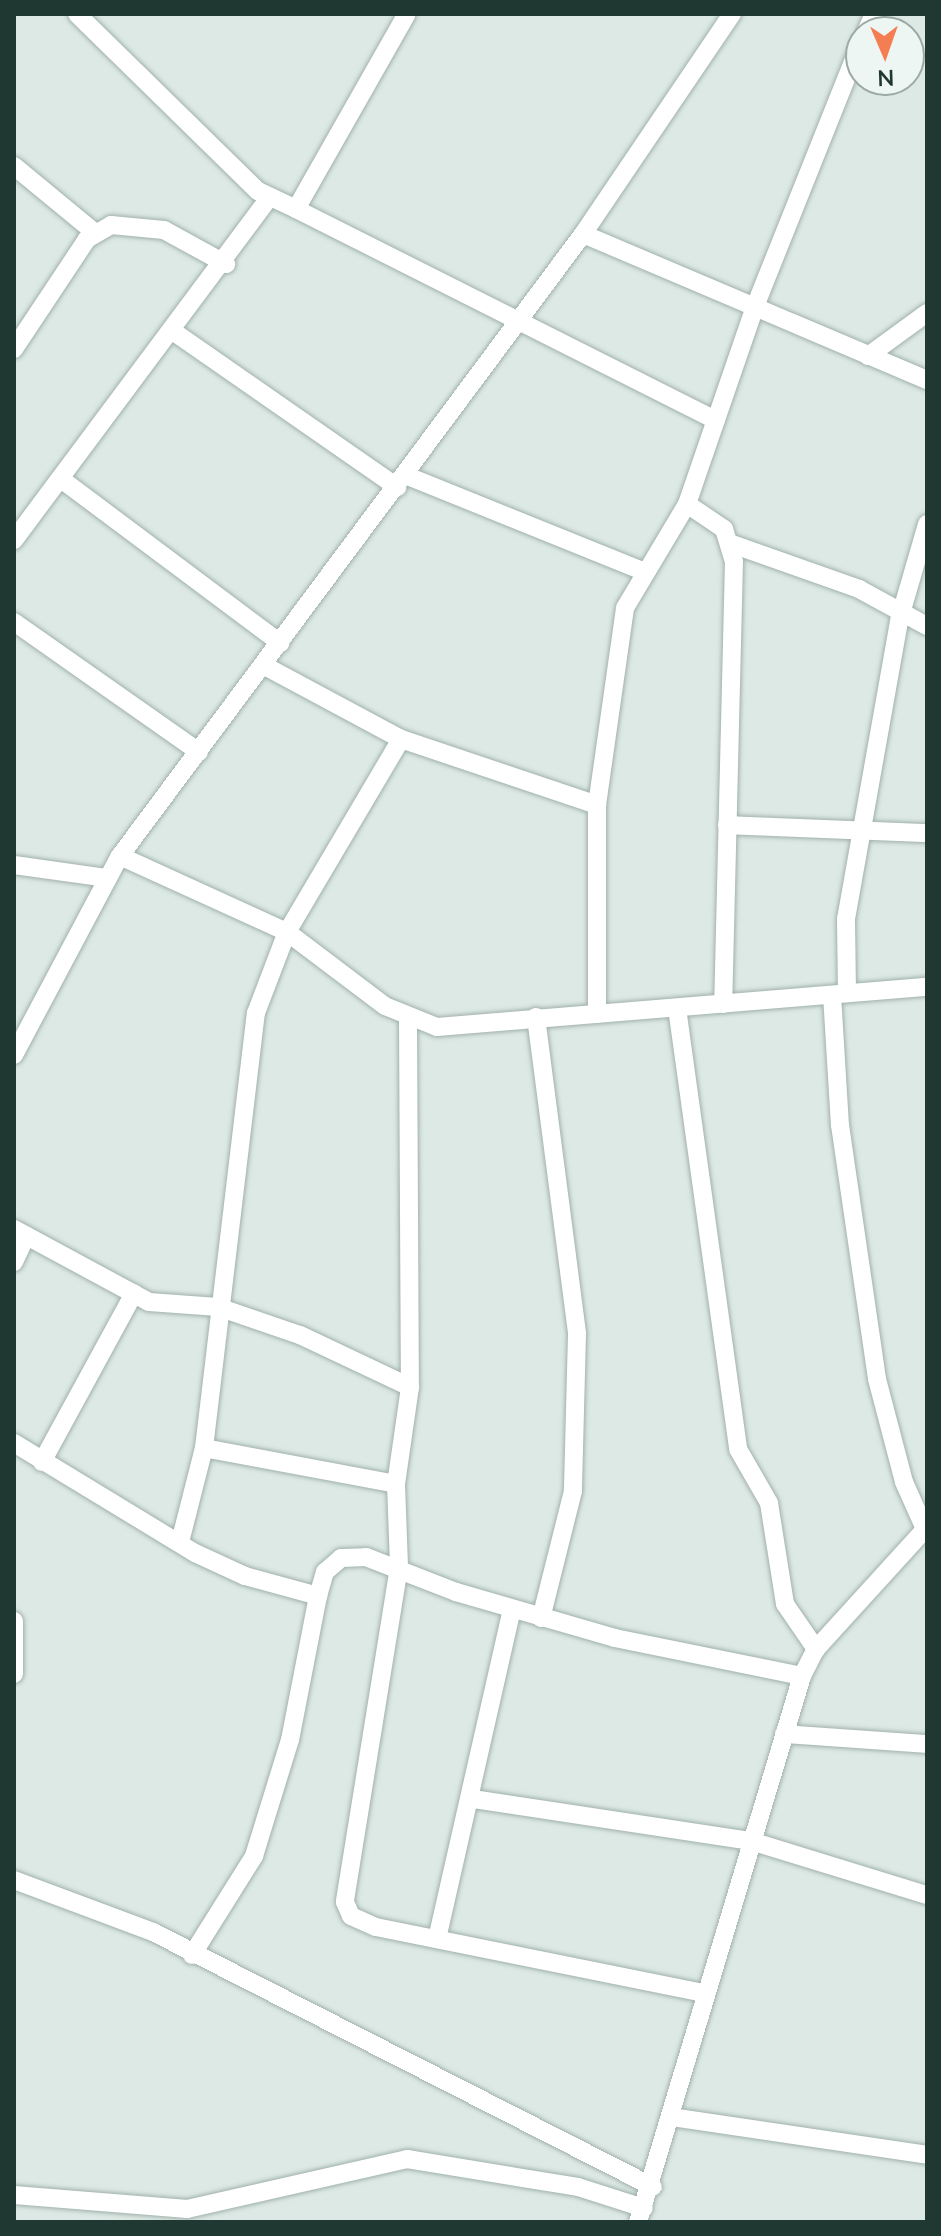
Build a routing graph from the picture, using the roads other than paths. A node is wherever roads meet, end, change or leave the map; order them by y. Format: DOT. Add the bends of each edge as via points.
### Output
graph roads {
  1 [pos="77,14"];
  2 [pos="407,14"];
  3 [pos="732,14"];
  4 [pos="845,82"];
  5 [pos="14,166"];
  6 [pos="268,199"];
  7 [pos="296,209"];
  8 [pos="94,232"];
  9 [pos="583,234"];
  10 [pos="226,264"];
  11 [pos="754,309"];
  12 [pos="927,313"];
  13 [pos="519,322"];
  14 [pos="174,332"];
  15 [pos="14,349"];
  16 [pos="868,356"];
  17 [pos="927,380"];
  18 [pos="716,420"];
  19 [pos="61,479"];
  20 [pos="401,481"];
  21 [pos="687,504"];
  22 [pos="927,524"];
  23 [pos="14,540"];
  24 [pos="732,544"];
  25 [pos="645,572"];
  26 [pos="900,617"];
  27 [pos="14,622"];
  28 [pos="927,626"];
  29 [pos="280,643"];
  30 [pos="263,665"];
  31 [pos="401,739"];
  32 [pos="199,752"];
  33 [pos="597,805"];
  34 [pos="727,825"];
  35 [pos="865,832"];
  36 [pos="927,833"];
  37 [pos="120,856"];
  38 [pos="14,865"];
  39 [pos="106,878"];
  40 [pos="287,932"];
  41 [pos="927,987"];
  42 [pos="839,994"];
  43 [pos="723,1004"];
  44 [pos="677,1008"];
  45 [pos="597,1014"];
  46 [pos="536,1017"];
  47 [pos="408,1020"];
  48 [pos="14,1055"];
  49 [pos="20,1233"];
  50 [pos="14,1262"];
  51 [pos="134,1293"];
  52 [pos="218,1307"];
  53 [pos="410,1387"];
  54 [pos="14,1443"];
  55 [pos="204,1448"];
  56 [pos="42,1462"];
  57 [pos="396,1484"];
  58 [pos="926,1528"];
  59 [pos="180,1542"];
  60 [pos="399,1567"];
  61 [pos="318,1596"];
  62 [pos="512,1610"];
  63 [pos="541,1618"];
  64 [pos="14,1621"];
  65 [pos="816,1649"];
  66 [pos="14,1674"];
  67 [pos="802,1676"];
  68 [pos="784,1734"];
  69 [pos="927,1744"];
  70 [pos="473,1799"];
  71 [pos="751,1841"];
  72 [pos="14,1880"];
  73 [pos="927,1895"];
  74 [pos="437,1939"];
  75 [pos="192,1955"];
  76 [pos="703,1993"];
  77 [pos="671,2117"];
  78 [pos="927,2155"];
  79 [pos="653,2187"];
  80 [pos="14,2195"];
  81 [pos="641,2215"];
  82 [pos="184,2216"];
  1 -- 6 [label="street"];
  2 -- 7 [label="street"];
  3 -- 9 [label="street"];
  4 -- 11 [label="street"];
  5 -- 8 [label="street"];
  6 -- 7 [label="street"];
  6 -- 10 [label="street"];
  7 -- 13 [label="street"];
  8 -- 10 [label="street" via="111,225 164,230"];
  8 -- 15 [label="street"];
  9 -- 11 [label="street"];
  9 -- 13 [label="street"];
  10 -- 14 [label="street"];
  11 -- 16 [label="street"];
  11 -- 18 [label="street"];
  12 -- 16 [label="street"];
  13 -- 18 [label="street"];
  13 -- 20 [label="street"];
  14 -- 19 [label="street"];
  14 -- 20 [label="street"];
  16 -- 17 [label="street"];
  18 -- 21 [label="street"];
  19 -- 23 [label="street"];
  19 -- 29 [label="street"];
  20 -- 25 [label="street"];
  20 -- 29 [label="street"];
  21 -- 24 [label="street" via="724,529"];
  21 -- 25 [label="street"];
  22 -- 26 [label="street"];
  24 -- 26 [label="street" via="859,589"];
  24 -- 34 [label="street"];
  25 -- 33 [label="street" via="625,608"];
  26 -- 28 [label="street"];
  26 -- 35 [label="street"];
  27 -- 32 [label="street"];
  29 -- 30 [label="street"];
  30 -- 31 [label="street"];
  30 -- 32 [label="street"];
  31 -- 33 [label="street"];
  31 -- 40 [label="street"];
  32 -- 37 [label="street"];
  33 -- 45 [label="street"];
  34 -- 35 [label="street"];
  34 -- 43 [label="street"];
  35 -- 36 [label="street"];
  35 -- 42 [label="street" via="846,919"];
  37 -- 39 [label="street"];
  37 -- 40 [label="street"];
  38 -- 39 [label="street"];
  39 -- 48 [label="street"];
  40 -- 47 [label="street"];
  40 -- 52 [label="street" via="256,1013"];
  41 -- 42 [label="street"];
  42 -- 43 [label="street"];
  42 -- 58 [label="street" via="840,1125 877,1379 904,1482"];
  43 -- 44 [label="street"];
  44 -- 45 [label="street"];
  44 -- 65 [label="street" via="738,1449 769,1503 785,1604"];
  45 -- 46 [label="street"];
  46 -- 47 [label="street" via="437,1027"];
  46 -- 63 [label="street" via="577,1334 571,1512"];
  47 -- 53 [label="street"];
  49 -- 50 [label="street"];
  49 -- 51 [label="street"];
  51 -- 52 [label="street" via="176,1308"];
  51 -- 56 [label="street"];
  52 -- 53 [label="street" via="300,1335"];
  52 -- 55 [label="street"];
  53 -- 57 [label="street"];
  54 -- 56 [label="street"];
  55 -- 57 [label="street"];
  55 -- 59 [label="street"];
  56 -- 59 [label="street"];
  57 -- 60 [label="street"];
  58 -- 65 [label="street"];
  59 -- 61 [label="street" via="245,1576"];
  60 -- 61 [label="street" via="341,1558 325,1572"];
  60 -- 62 [label="street"];
  60 -- 74 [label="street" via="345,1902 351,1916 376,1927"];
  61 -- 75 [label="street" via="290,1740 254,1856"];
  62 -- 63 [label="street"];
  62 -- 70 [label="street"];
  63 -- 67 [label="street"];
  64 -- 66 [label="street"];
  65 -- 67 [label="street"];
  67 -- 68 [label="street"];
  68 -- 69 [label="street"];
  68 -- 71 [label="street"];
  70 -- 71 [label="street"];
  70 -- 74 [label="street"];
  71 -- 73 [label="street"];
  71 -- 76 [label="street"];
  72 -- 75 [label="street" via="153,1932"];
  74 -- 76 [label="street"];
  75 -- 79 [label="street"];
  76 -- 77 [label="street"];
  77 -- 78 [label="street"];
  77 -- 79 [label="street"];
  79 -- 81 [label="street"];
  80 -- 82 [label="street"];
  81 -- 82 [label="street" via="578,2187 407,2159"];
}
